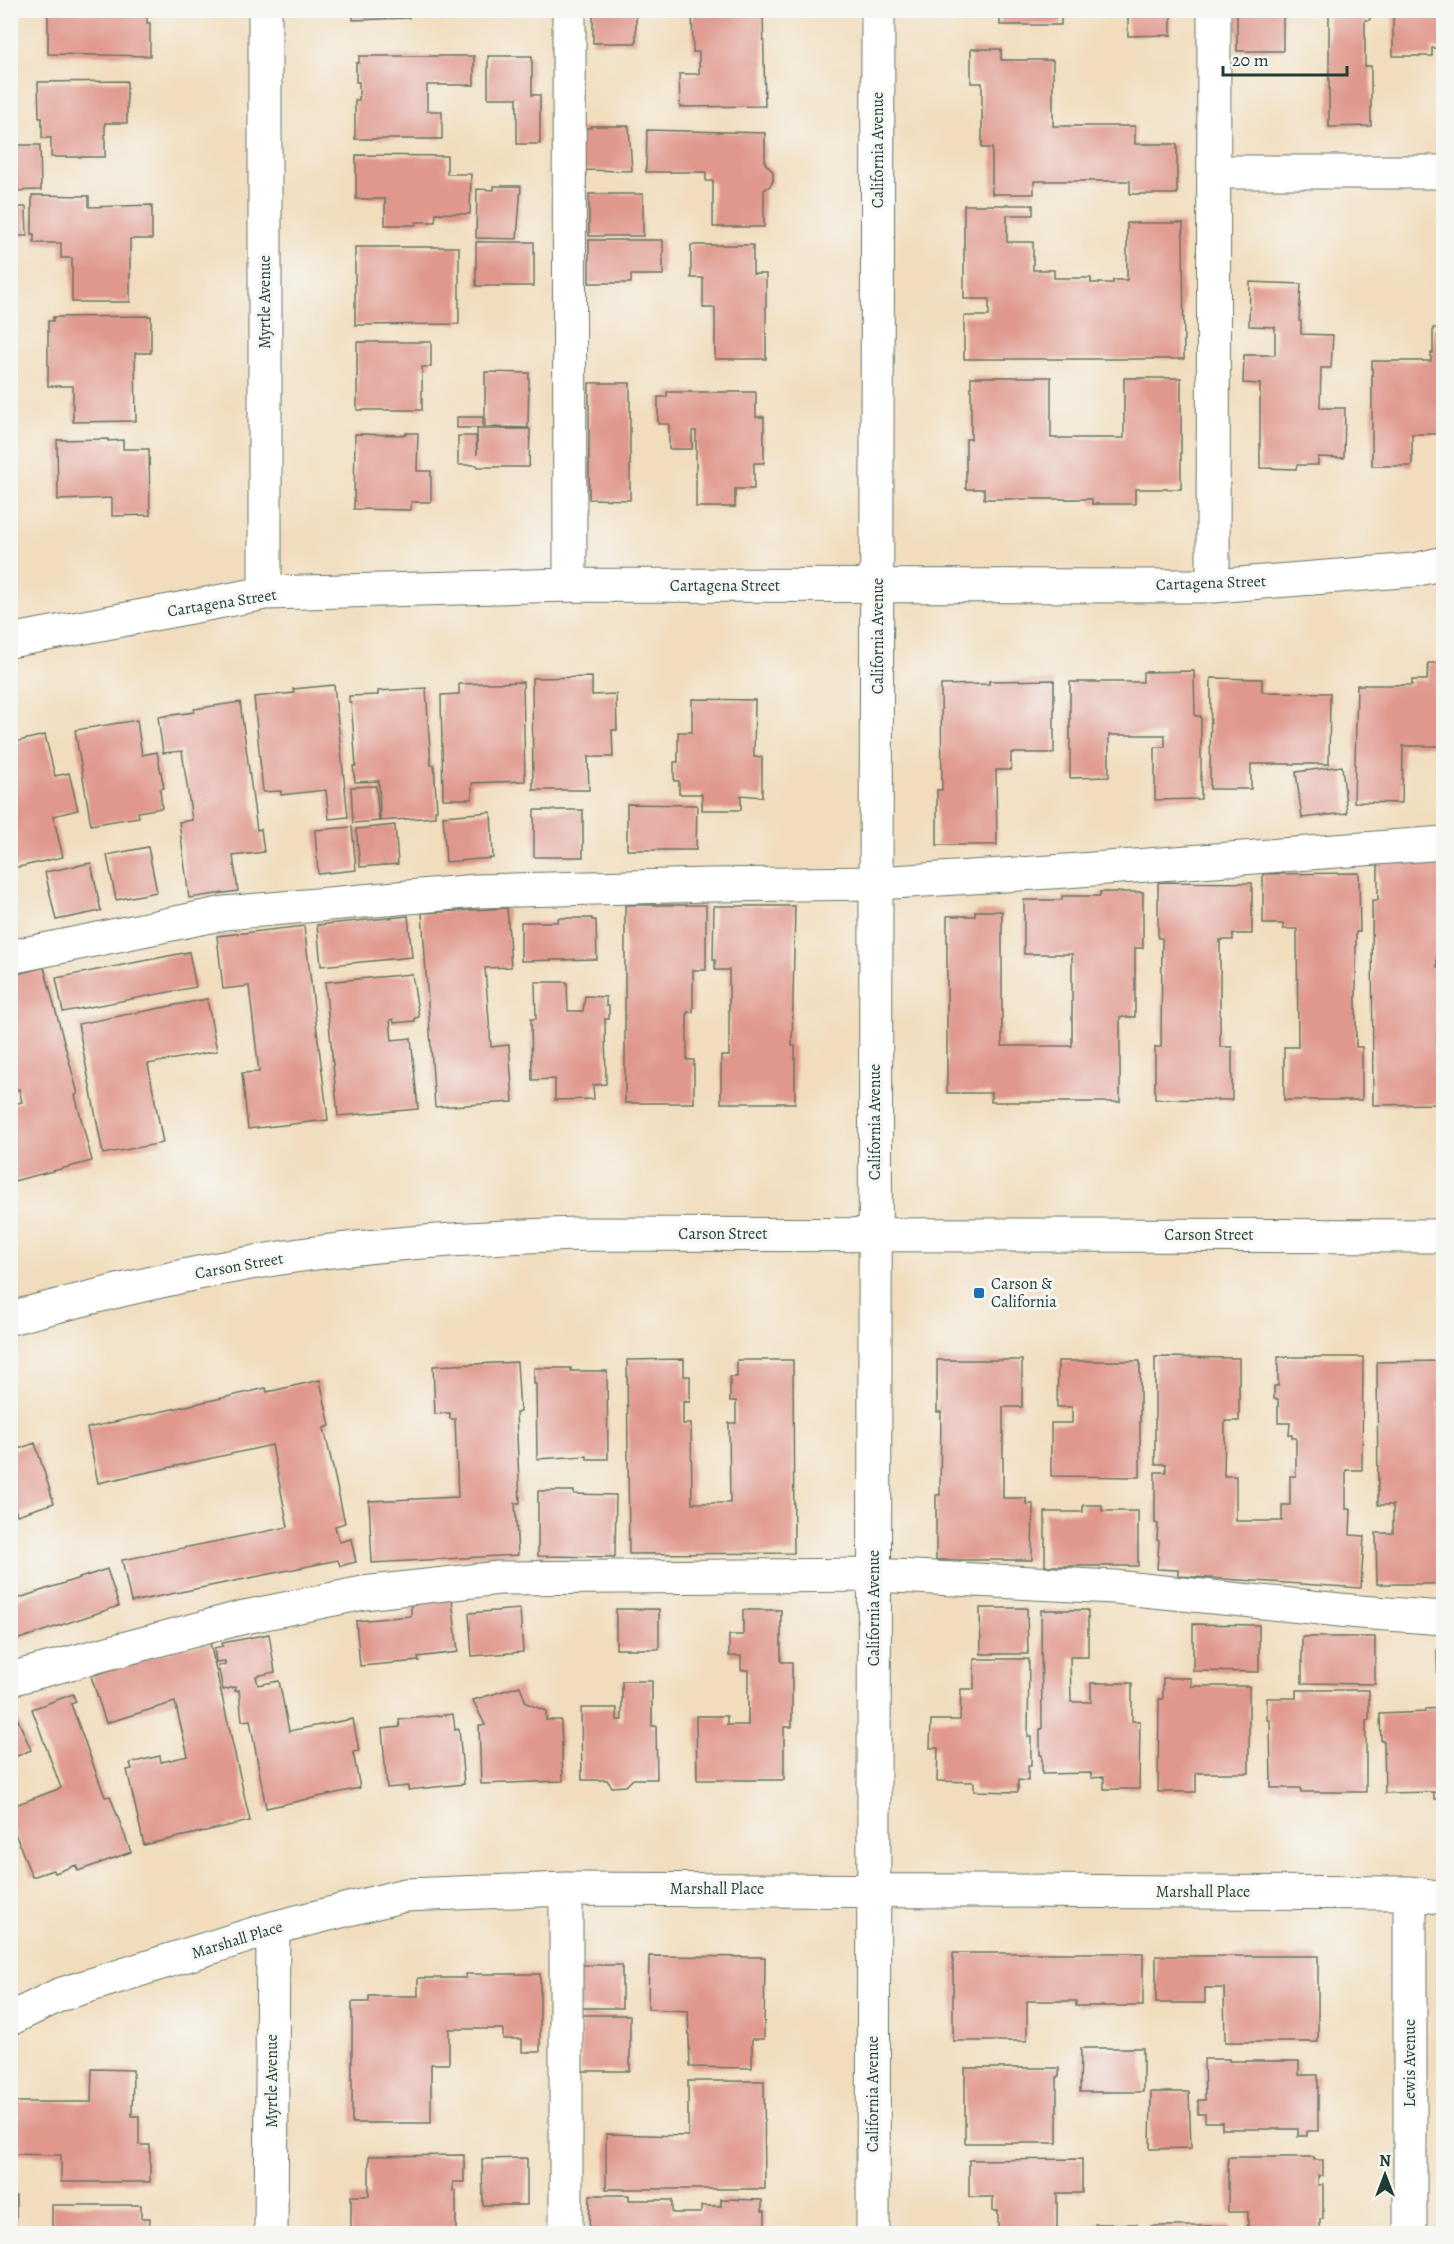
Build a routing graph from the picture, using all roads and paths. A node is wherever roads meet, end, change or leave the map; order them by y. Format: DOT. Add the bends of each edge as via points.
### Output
graph roads {
  1 [pos="265,10"];
  2 [pos="568,10"];
  3 [pos="878,10"];
  4 [pos="1214,10"];
  5 [pos="1214,172"];
  6 [pos="1443,172"];
  7 [pos="1443,563"];
  8 [pos="570,585"];
  9 [pos="878,586"];
  10 [pos="1213,586"];
  11 [pos="265,593"];
  12 [pos="10,641"];
  13 [pos="1443,843"];
  14 [pos="877,883"];
  15 [pos="10,957"];
  16 [pos="874,1234"];
  17 [pos="1443,1236"];
  18 [pos="10,1318"];
  19 [pos="874,1575"];
  20 [pos="1443,1618"];
  21 [pos="10,1679"];
  22 [pos="566,1889"];
  23 [pos="873,1890"];
  24 [pos="1410,1893"];
  25 [pos="1443,1898"];
  26 [pos="273,1928"];
  27 [pos="10,2019"];
  28 [pos="271,2234"];
  29 [pos="566,2234"];
  30 [pos="873,2234"];
  31 [pos="1410,2234"];
  1 -- 11 [label="street, Myrtle Avenue"];
  2 -- 8 [label="street"];
  3 -- 9 [label="street, California Avenue"];
  4 -- 5 [label="street"];
  5 -- 6 [label="street"];
  5 -- 10 [label="street"];
  7 -- 10 [label="street, Cartagena Street" via="1414,570"];
  8 -- 9 [label="street, Cartagena Street"];
  8 -- 11 [label="street, Cartagena Street"];
  9 -- 10 [label="street, Cartagena Street"];
  9 -- 14 [label="street, California Avenue"];
  11 -- 12 [label="street, Cartagena Street"];
  13 -- 14 [label="street"];
  14 -- 15 [label="street" via="477,891 225,913"];
  14 -- 16 [label="street, California Avenue"];
  16 -- 17 [label="street, Carson Street"];
  16 -- 18 [label="street, Carson Street" via="576,1234 361,1248 247,1263 134,1286"];
  16 -- 19 [label="street, California Avenue"];
  19 -- 20 [label="street" via="1114,1587"];
  19 -- 21 [label="street" via="499,1578 363,1593 240,1618"];
  19 -- 23 [label="street, California Avenue"];
  22 -- 23 [label="street, Marshall Place"];
  22 -- 26 [label="street, Marshall Place" via="405,1895"];
  22 -- 29 [label="street"];
  23 -- 24 [label="street, Marshall Place"];
  23 -- 30 [label="street, California Avenue"];
  24 -- 25 [label="street, Marshall Place"];
  24 -- 31 [label="street, Lewis Avenue"];
  26 -- 27 [label="street, Marshall Place" via="58,1995"];
  26 -- 28 [label="street, Myrtle Avenue"];
}
